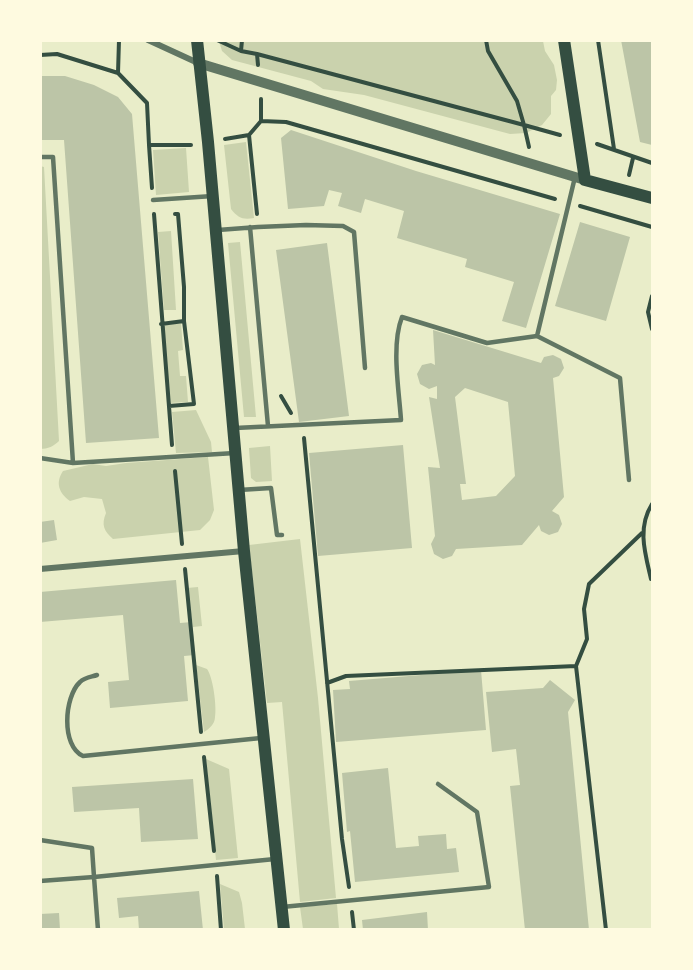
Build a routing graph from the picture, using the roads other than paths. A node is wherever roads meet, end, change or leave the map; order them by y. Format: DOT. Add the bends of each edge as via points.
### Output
graph roads {
  1 [pos="148,40"];
  2 [pos="156,40"];
  3 [pos="197,40"];
  4 [pos="564,40"];
  5 [pos="161,46"];
  6 [pos="198,63"];
  7 [pos="40,157"];
  8 [pos="580,179"];
  9 [pos="213,196"];
  10 [pos="652,198"];
  11 [pos="153,200"];
  12 [pos="250,227"];
  13 [pos="216,231"];
  14 [pos="537,336"];
  15 [pos="365,368"];
  16 [pos="268,426"];
  17 [pos="233,428"];
  18 [pos="235,453"];
  19 [pos="40,458"];
  20 [pos="73,463"];
  21 [pos="629,480"];
  22 [pos="239,490"];
  23 [pos="282,535"];
  24 [pos="244,551"];
  25 [pos="40,569"];
  26 [pos="98,675"];
  27 [pos="264,737"];
  28 [pos="438,784"];
  29 [pos="40,840"];
  30 [pos="278,859"];
  31 [pos="94,877"];
  32 [pos="40,881"];
  33 [pos="282,907"];
  34 [pos="98,930"];
  35 [pos="284,930"];
  1 -- 5 [label="street"];
  2 -- 5 [label="street"];
  3 -- 6 [label="main road"];
  4 -- 8 [label="main road"];
  5 -- 6 [label="street"];
  6 -- 8 [label="street"];
  6 -- 9 [label="main road"];
  7 -- 20 [label="lane" via="53,157"];
  8 -- 10 [label="main road"];
  8 -- 14 [label="lane" via="569,203"];
  9 -- 11 [label="lane"];
  9 -- 13 [label="main road"];
  12 -- 13 [label="lane"];
  12 -- 15 [label="lane" via="343,226 354,232"];
  12 -- 16 [label="lane"];
  13 -- 17 [label="main road"];
  14 -- 16 [label="lane" via="487,343 402,317 397,356 400,420"];
  14 -- 21 [label="lane" via="620,378"];
  16 -- 17 [label="lane"];
  17 -- 18 [label="main road"];
  18 -- 20 [label="lane"];
  18 -- 22 [label="main road"];
  19 -- 20 [label="lane"];
  22 -- 23 [label="lane" via="271,488 277,535"];
  22 -- 24 [label="main road"];
  24 -- 25 [label="street"];
  24 -- 27 [label="main road"];
  26 -- 27 [label="lane" via="81,681 72,695 69,740 76,753 83,756"];
  27 -- 30 [label="main road"];
  28 -- 33 [label="lane" via="477,812 489,887"];
  29 -- 31 [label="lane" via="92,848"];
  30 -- 31 [label="lane"];
  30 -- 33 [label="main road"];
  31 -- 32 [label="lane"];
  31 -- 34 [label="lane"];
  33 -- 35 [label="main road"];
}
